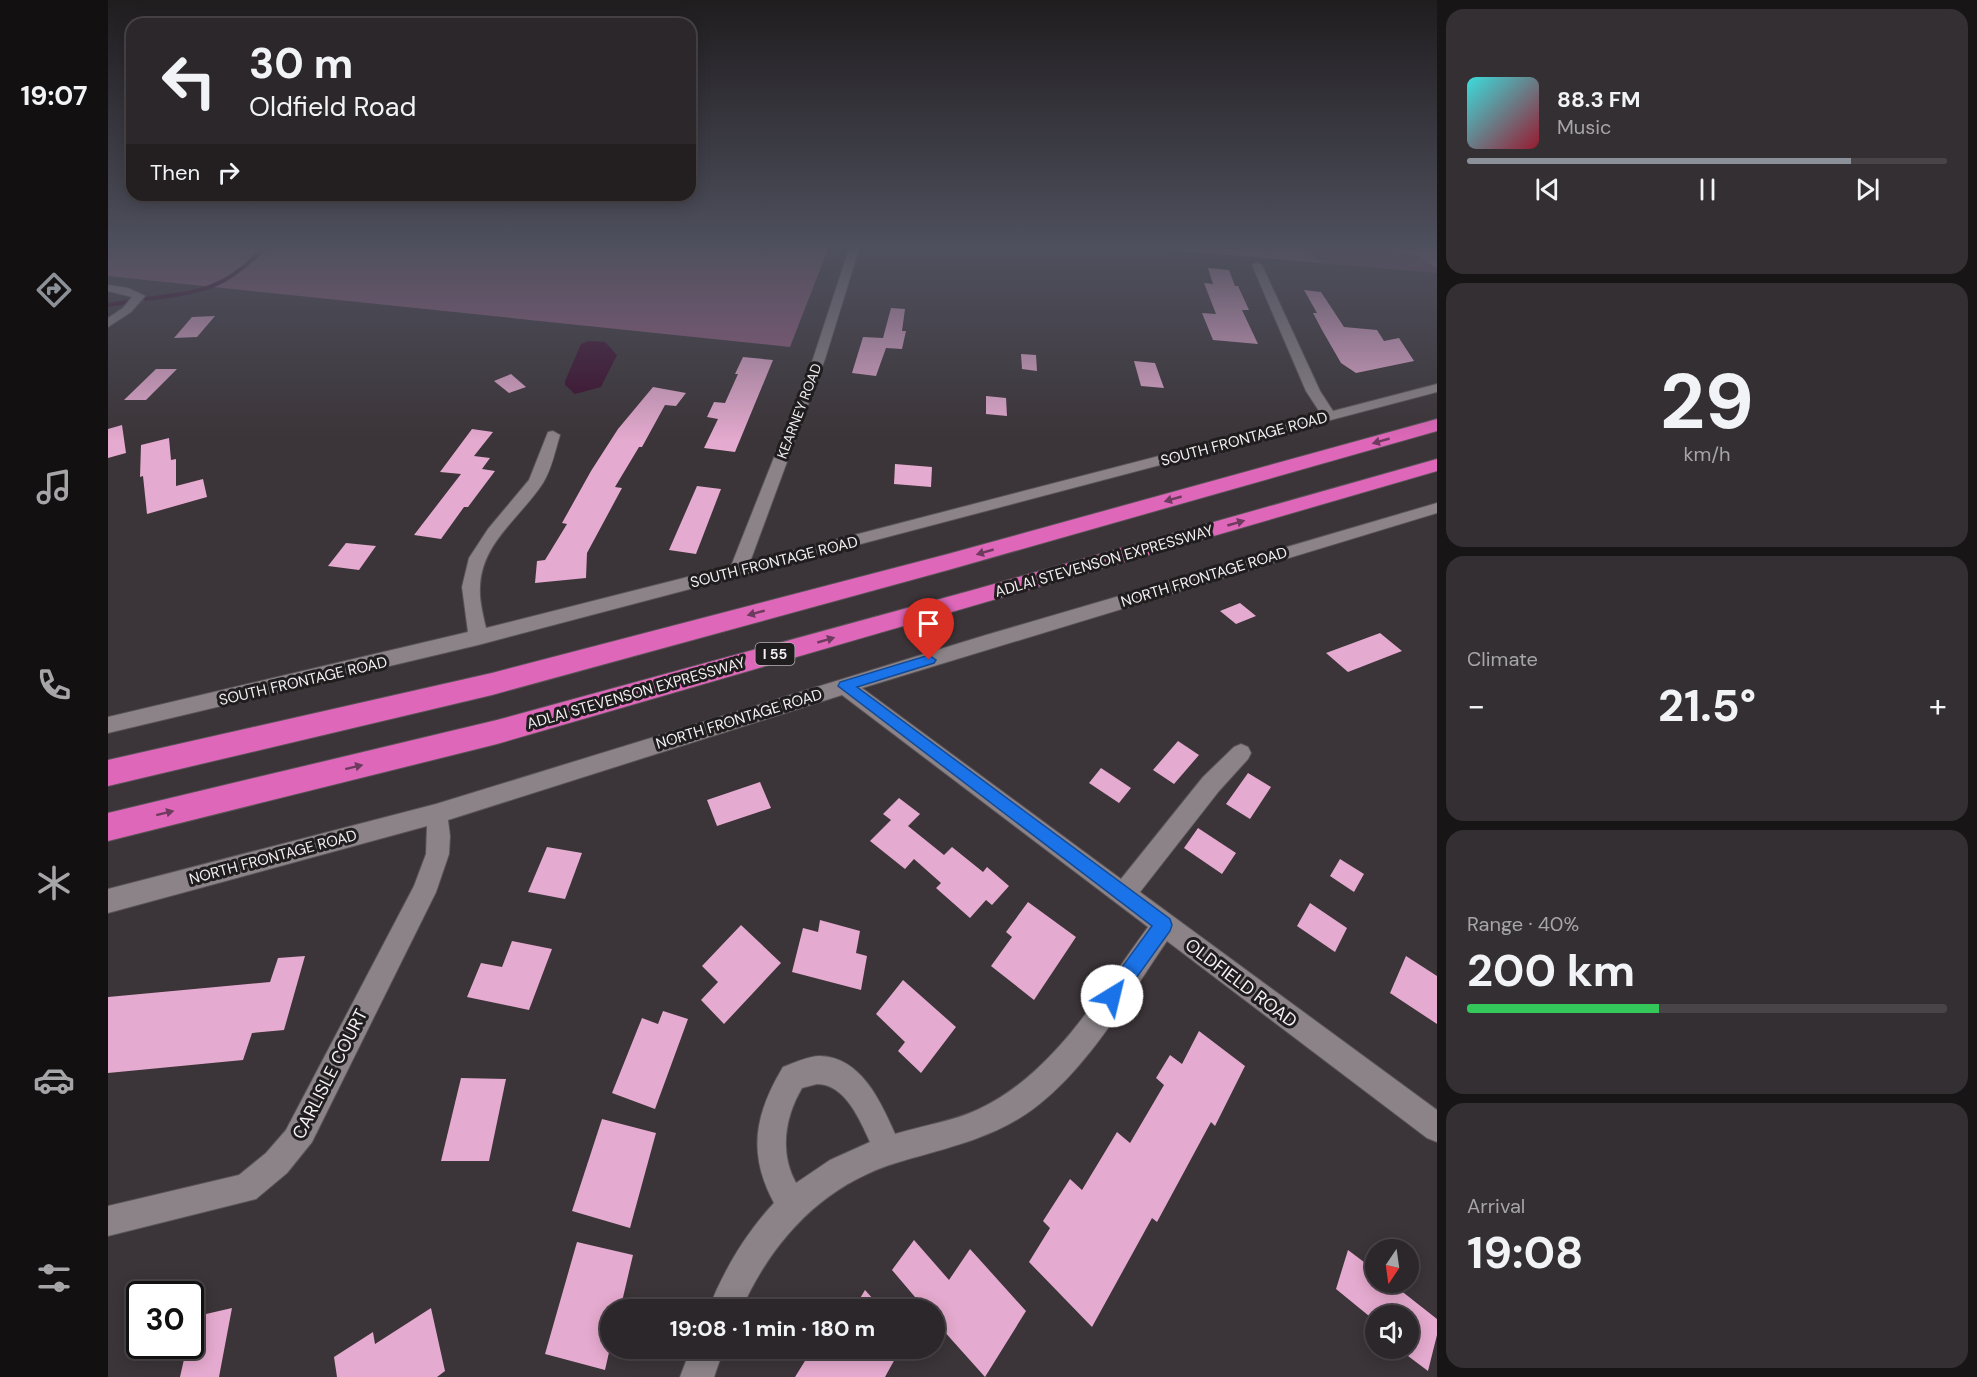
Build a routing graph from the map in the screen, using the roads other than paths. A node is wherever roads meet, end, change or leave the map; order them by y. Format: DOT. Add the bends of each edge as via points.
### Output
graph roads {
  1 [pos="122,313"];
  2 [pos="834,313"];
  3 [pos="1278,313"];
  4 [pos="108,323"];
  5 [pos="1437,388"];
  6 [pos="1329,416"];
  7 [pos="1437,425"];
  8 [pos="553,435"];
  9 [pos="1437,465"];
  10 [pos="1437,508"];
  11 [pos="738,570"];
  12 [pos="478,638"];
  13 [pos="845,686"];
  14 [pos="108,726"];
  15 [pos="1240,753"];
  16 [pos="108,773"];
  17 [pos="436,814"];
  18 [pos="108,827"];
  19 [pos="1124,894"];
  20 [pos="108,901"];
  21 [pos="1164,925"];
  22 [pos="1437,1128"];
  23 [pos="888,1151"];
  24 [pos="792,1205"];
  25 [pos="108,1221"];
  26 [pos="730,1299"];
  27 [pos="704,1359"];
  28 [pos="697,1377"];
  1 -- 4 [label="street"];
  2 -- 11 [label="street, KEARNEY ROAD"];
  3 -- 6 [label="street" via="1313,391"];
  5 -- 6 [label="street, SOUTH FRONTAGE ROAD"];
  6 -- 11 [label="street, SOUTH FRONTAGE ROAD"];
  7 -- 16 [label="highway, one-way" via="492,684"];
  8 -- 12 [label="street" via="534,486 486,542 474,566 471,588"];
  18 -- 9 [label="highway, ADLAI STEVENSON EXPRESSWAY / I 55, one-way" via="497,732"];
  10 -- 13 [label="street, NORTH FRONTAGE ROAD"];
  11 -- 12 [label="street, SOUTH FRONTAGE ROAD"];
  12 -- 14 [label="street, SOUTH FRONTAGE ROAD"];
  13 -- 17 [label="street, NORTH FRONTAGE ROAD"];
  13 -- 19 [label="street, OLDFIELD ROAD"];
  15 -- 19 [label="street"];
  17 -- 20 [label="street, NORTH FRONTAGE ROAD"];
  17 -- 25 [label="street, CARLISLE COURT" via="441,836 424,892 292,1147 263,1177 245,1188"];
  19 -- 21 [label="street, OLDFIELD ROAD"];
  21 -- 22 [label="street, OLDFIELD ROAD"];
  21 -- 23 [label="street" via="1065,1060 1020,1102 958,1133"];
  23 -- 24 [label="street" via="858,1161"];
  23 -- 24 [label="street" via="872,1114 839,1075 821,1070 793,1077 780,1097 770,1130 772,1162"];
  24 -- 26 [label="street" via="755,1249"];
  27 -- 28 [label="street"];
}
